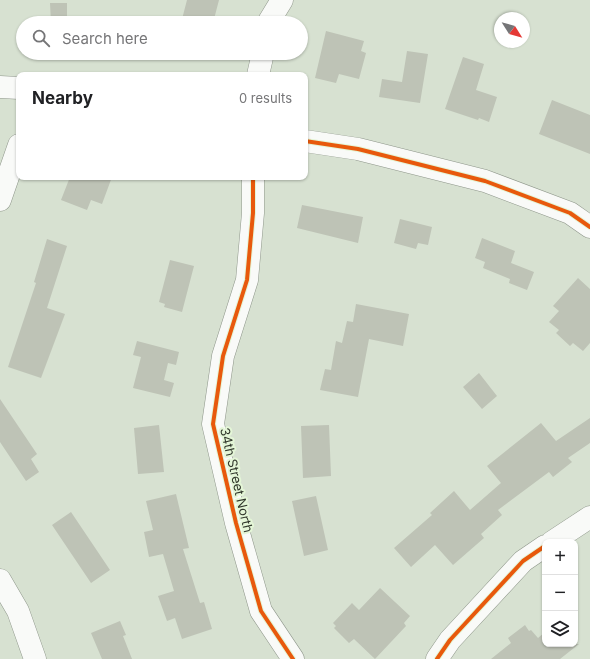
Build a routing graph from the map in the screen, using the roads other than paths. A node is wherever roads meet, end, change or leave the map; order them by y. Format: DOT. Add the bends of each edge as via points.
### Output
graph roads {
  1 [pos="282,0"];
  2 [pos="272,16"];
  3 [pos="261,60"];
  4 [pos="259,72"];
  5 [pos="0,87"];
  6 [pos="16,88"];
  7 [pos="308,141"];
  8 [pos="16,154"];
  9 [pos="254,180"];
  10 [pos="0,200"];
  11 [pos="590,227"];
  12 [pos="590,517"];
  13 [pos="557,539"];
  14 [pos="542,548"];
  15 [pos="0,580"];
  16 [pos="34,659"];
  17 [pos="294,659"];
  18 [pos="437,659"];
  1 -- 2 [label="street"];
  3 -- 4 [label="street"];
  5 -- 6 [label="street"];
  7 -- 11 [label="street" via="358,149 485,181 570,213"];
  8 -- 10 [label="street"];
  9 -- 17 [label="street, 34th Street North" via="248,280 223,356 213,424 236,523 261,611"];
  12 -- 13 [label="street"];
  14 -- 18 [label="street" via="523,561 450,640"];
  15 -- 16 [label="street" via="18,611"];
}
